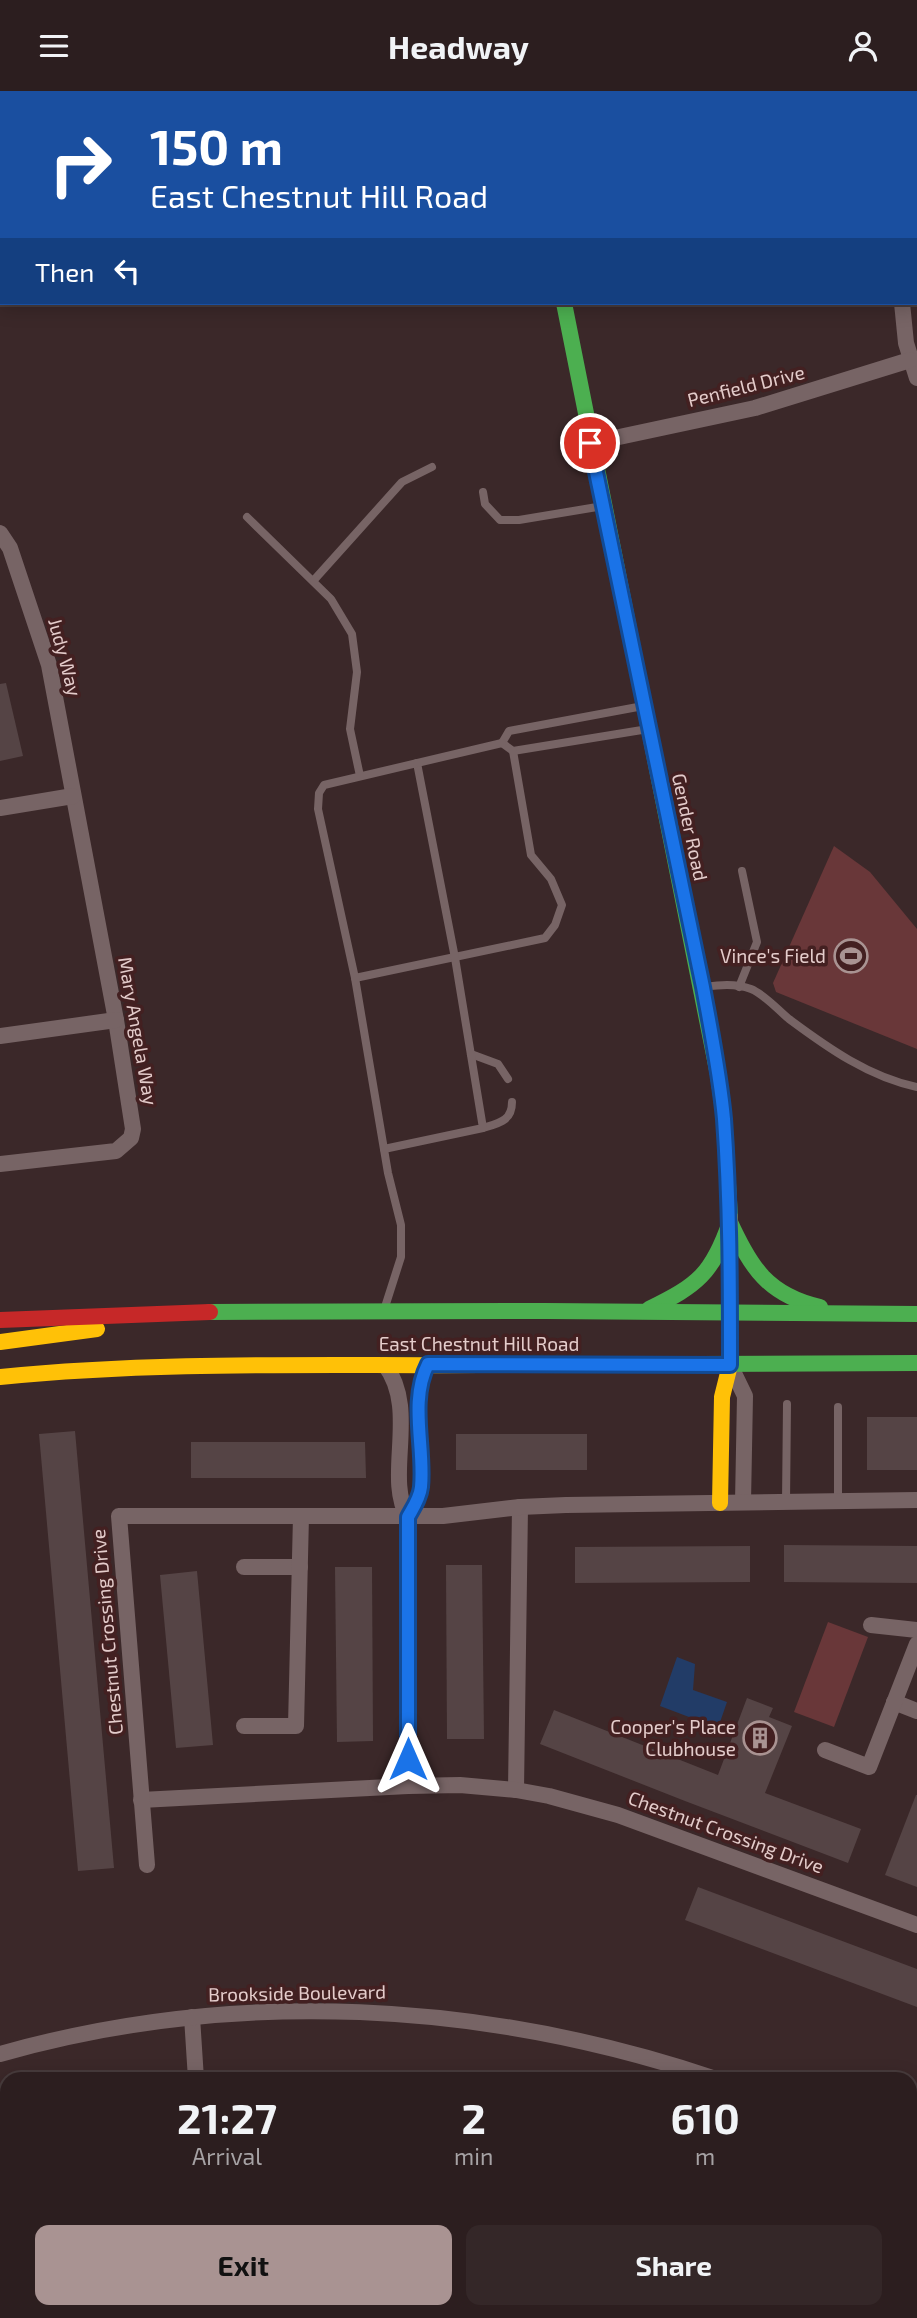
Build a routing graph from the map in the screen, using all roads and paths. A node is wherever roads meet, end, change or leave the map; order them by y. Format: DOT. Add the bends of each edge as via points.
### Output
graph roads {
  1 [pos="564,305"];
  2 [pos="902,305"];
  3 [pos="910,360"];
  4 [pos="917,378"];
  5 [pos="590,443"];
  6 [pos="432,467"];
  7 [pos="483,492"];
  8 [pos="603,506"];
  9 [pos="247,517"];
  10 [pos="0,533"];
  11 [pos="314,580"];
  12 [pos="643,706"];
  13 [pos="648,729"];
  14 [pos="502,743"];
  15 [pos="513,751"];
  16 [pos="417,763"];
  17 [pos="360,776"];
  18 [pos="73,796"];
  19 [pos="0,808"];
  20 [pos="742,871"];
  21 [pos="455,958"];
  22 [pos="355,978"];
  23 [pos="703,987"];
  24 [pos="739,987"];
  25 [pos="116,1020"];
  26 [pos="0,1036"];
  27 [pos="471,1054"];
  28 [pos="508,1079"];
  29 [pos="917,1087"];
  30 [pos="512,1102"];
  31 [pos="483,1128"];
  32 [pos="384,1149"];
  33 [pos="0,1164"];
  34 [pos="730,1222"];
  35 [pos="384,1310"];
  36 [pos="644,1311"];
  37 [pos="730,1312"];
  38 [pos="166,1313"];
  39 [pos="862,1313"];
  40 [pos="917,1314"];
  41 [pos="0,1320"];
  42 [pos="0,1342"];
  43 [pos="917,1363"];
  44 [pos="428,1364"];
  45 [pos="385,1365"];
  46 [pos="730,1365"];
  47 [pos="0,1377"];
  48 [pos="786,1404"];
  49 [pos="838,1407"];
  50 [pos="917,1500"];
  51 [pos="838,1501"];
  52 [pos="743,1502"];
  53 [pos="786,1502"];
  54 [pos="720,1503"];
  55 [pos="520,1507"];
  56 [pos="301,1516"];
  57 [pos="408,1517"];
  58 [pos="244,1567"];
  59 [pos="300,1567"];
  60 [pos="871,1625"];
  61 [pos="917,1630"];
  62 [pos="917,1644"];
  63 [pos="894,1702"];
  64 [pos="917,1711"];
  65 [pos="244,1726"];
  66 [pos="825,1750"];
  67 [pos="408,1786"];
  68 [pos="516,1790"];
  69 [pos="141,1800"];
  70 [pos="147,1865"];
  71 [pos="917,1925"];
  72 [pos="192,2017"];
  73 [pos="0,2054"];
  74 [pos="196,2072"];
  75 [pos="693,2072"];
  1 -- 5 [label="main road, Gender Road"];
  2 -- 3 [label="street"];
  3 -- 4 [label="street"];
  3 -- 5 [label="street, Penfield Drive" via="755,408"];
  5 -- 8 [label="main road, Gender Road"];
  6 -- 11 [label="lane" via="402,482"];
  7 -- 8 [label="lane" via="485,503 500,520"];
  8 -- 12 [label="main road, Gender Road"];
  9 -- 11 [label="lane"];
  10 -- 18 [label="street, Judy Way" via="10,548 49,665"];
  11 -- 17 [label="lane" via="352,634 357,672 351,729"];
  12 -- 13 [label="main road, Gender Road"];
  12 -- 14 [label="lane" via="509,731"];
  13 -- 15 [label="lane"];
  13 -- 23 [label="main road, Gender Road"];
  14 -- 15 [label="lane"];
  14 -- 16 [label="lane"];
  15 -- 21 [label="lane" via="531,855 551,879 562,905 545,938"];
  16 -- 17 [label="lane"];
  16 -- 21 [label="lane"];
  17 -- 22 [label="lane" via="324,785 318,809"];
  18 -- 19 [label="street"];
  18 -- 25 [label="street, Mary Angela Way"];
  20 -- 24 [label="lane" via="757,942"];
  21 -- 22 [label="lane"];
  21 -- 27 [label="lane"];
  22 -- 32 [label="lane"];
  23 -- 24 [label="lane"];
  23 -- 34 [label="main road, Gender Road" via="724,1117"];
  24 -- 29 [label="lane" via="752,990 823,1045 862,1067"];
  25 -- 26 [label="street"];
  25 -- 33 [label="street, Mary Angela Way" via="131,1138 116,1151"];
  27 -- 28 [label="lane" via="498,1064"];
  27 -- 31 [label="lane"];
  30 -- 31 [label="lane" via="509,1118"];
  31 -- 32 [label="lane"];
  32 -- 35 [label="lane" via="401,1225 401,1257"];
  34 -- 36 [label="main road" via="721,1250 704,1277 688,1291"];
  34 -- 37 [label="main road, Gender Road"];
  34 -- 39 [label="main road" via="749,1262 785,1294 812,1305"];
  35 -- 36 [label="main road, East Chestnut Hill Road"];
  35 -- 38 [label="main road, East Chestnut Hill Road"];
  36 -- 37 [label="main road, East Chestnut Hill Road"];
  37 -- 39 [label="main road, East Chestnut Hill Road"];
  37 -- 46 [label="main road, Gender Road"];
  38 -- 41 [label="main road, East Chestnut Hill Road"];
  38 -- 42 [label="main road" via="121,1326"];
  39 -- 40 [label="main road, East Chestnut Hill Road"];
  43 -- 46 [label="main road, East Chestnut Hill Road"];
  44 -- 45 [label="main road, East Chestnut Hill Road"];
  44 -- 46 [label="main road, East Chestnut Hill Road"];
  44 -- 57 [label="street" via="420,1407 421,1488"];
  45 -- 47 [label="main road, East Chestnut Hill Road" via="192,1367"];
  45 -- 57 [label="street" via="399,1398 399,1490"];
  46 -- 52 [label="street" via="744,1396"];
  46 -- 54 [label="main road" via="722,1397"];
  48 -- 53 [label="lane"];
  49 -- 51 [label="lane"];
  50 -- 51 [label="street, Chestnut Crossing Drive"];
  51 -- 53 [label="street, Chestnut Crossing Drive"];
  52 -- 53 [label="street, Chestnut Crossing Drive"];
  52 -- 54 [label="street, Chestnut Crossing Drive"];
  54 -- 55 [label="street, Chestnut Crossing Drive"];
  55 -- 57 [label="street, Chestnut Crossing Drive"];
  55 -- 68 [label="street"];
  56 -- 57 [label="street, Chestnut Crossing Drive"];
  56 -- 59 [label="street"];
  56 -- 69 [label="street, Chestnut Crossing Drive" via="119,1516"];
  57 -- 67 [label="street"];
  58 -- 59 [label="street"];
  59 -- 65 [label="street" via="296,1726"];
  60 -- 61 [label="street"];
  62 -- 63 [label="street"];
  63 -- 64 [label="street"];
  63 -- 66 [label="street" via="869,1767"];
  67 -- 68 [label="street, Chestnut Crossing Drive"];
  67 -- 69 [label="street, Chestnut Crossing Drive"];
  68 -- 71 [label="street, Chestnut Crossing Drive" via="618,1815"];
  69 -- 70 [label="street, Chestnut Crossing Drive"];
  72 -- 73 [label="street, Brookside Boulevard" via="53,2039"];
  72 -- 74 [label="street"];
  72 -- 75 [label="street, Brookside Boulevard" via="299,2010 432,2016 588,2043"];
}
